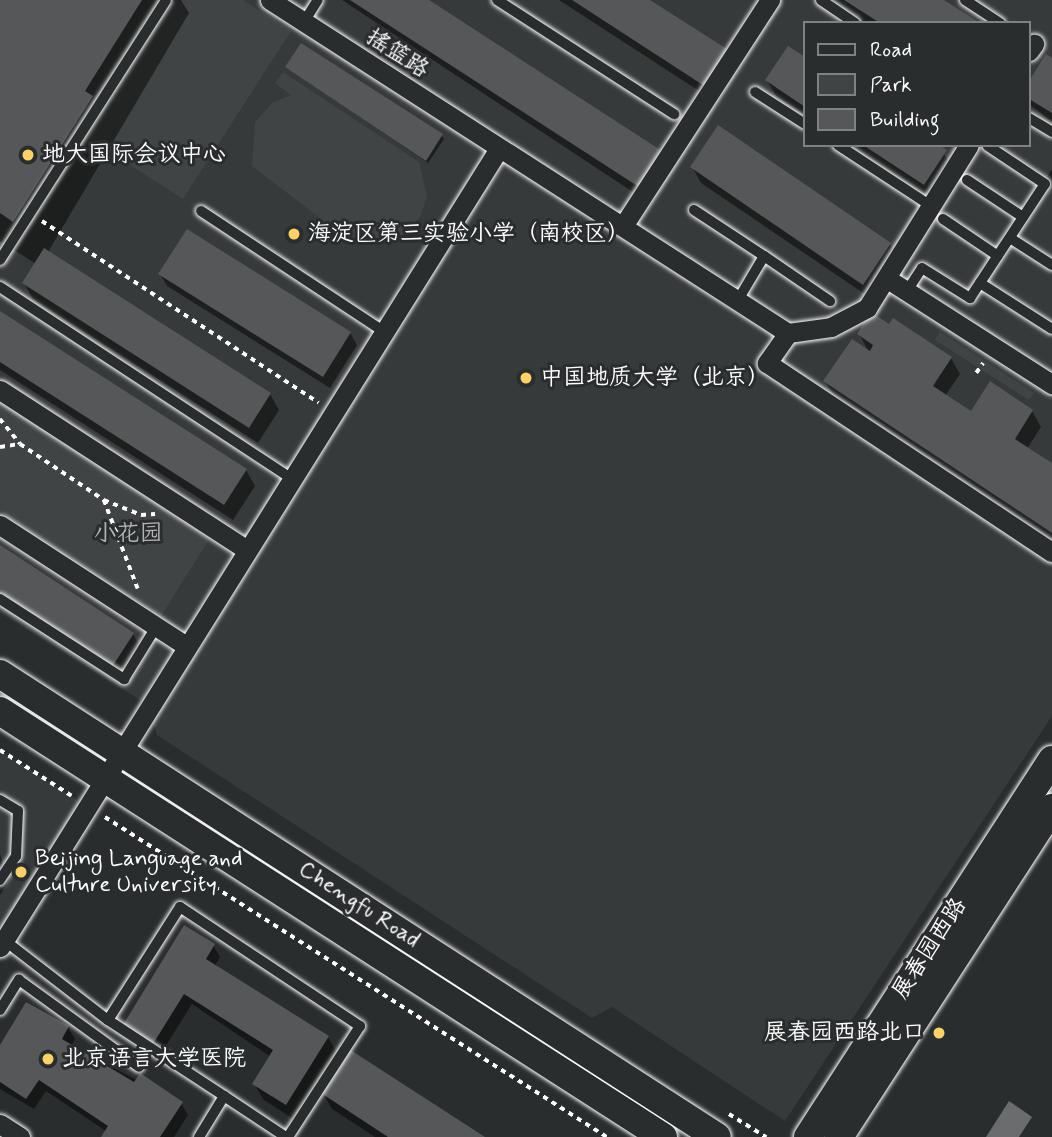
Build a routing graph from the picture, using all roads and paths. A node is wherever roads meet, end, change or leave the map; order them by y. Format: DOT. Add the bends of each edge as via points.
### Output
graph roads {
  1 [pos="166,0"];
  2 [pos="270,0"];
  3 [pos="318,0"];
  4 [pos="497,0"];
  5 [pos="770,0"];
  6 [pos="821,0"];
  7 [pos="965,0"];
  8 [pos="852,21"];
  9 [pos="997,21"];
  10 [pos="304,22"];
  11 [pos="755,92"];
  12 [pos="674,114"];
  13 [pos="1031,119"];
  14 [pos="804,123"];
  15 [pos="1052,132"];
  16 [pos="841,147"];
  17 [pos="978,147"];
  18 [pos="981,147"];
  19 [pos="498,150"];
  20 [pos="967,180"];
  21 [pos="201,211"];
  22 [pos="694,211"];
  23 [pos="937,213"];
  24 [pos="31,214"];
  25 [pos="1023,217"];
  26 [pos="622,226"];
  27 [pos="1010,238"];
  28 [pos="764,256"];
  29 [pos="998,256"];
  30 [pos="0,260"];
  31 [pos="1052,265"];
  32 [pos="886,278"];
  33 [pos="980,283"];
  34 [pos="0,287"];
  35 [pos="907,291"];
  36 [pos="738,300"];
  37 [pos="830,301"];
  38 [pos="1052,329"];
  39 [pos="383,331"];
  40 [pos="788,333"];
  41 [pos="1052,384"];
  42 [pos="0,390"];
  43 [pos="332,412"];
  44 [pos="0,419"];
  45 [pos="20,444"];
  46 [pos="0,447"];
  47 [pos="291,478"];
  48 [pos="104,500"];
  49 [pos="163,513"];
  50 [pos="0,525"];
  51 [pos="246,549"];
  52 [pos="1052,552"];
  53 [pos="142,597"];
  54 [pos="0,599"];
  55 [pos="156,626"];
  56 [pos="185,645"];
  57 [pos="0,674"];
  58 [pos="0,711"];
  59 [pos="0,750"];
  60 [pos="119,750"];
  61 [pos="1052,760"];
  62 [pos="103,776"];
  63 [pos="0,800"];
  64 [pos="85,805"];
  65 [pos="1052,808"];
  66 [pos="0,880"];
  67 [pos="2,943"];
  68 [pos="0,1010"];
  69 [pos="108,1020"];
  70 [pos="139,1067"];
  71 [pos="224,1096"];
  72 [pos="0,1124"];
  73 [pos="20,1137"];
  74 [pos="199,1137"];
  75 [pos="287,1137"];
  76 [pos="607,1137"];
  77 [pos="663,1137"];
  78 [pos="717,1137"];
  79 [pos="808,1137"];
  80 [pos="839,1137"];
  1 -- 24 [label="lane"];
  2 -- 10 [label="street, 摇篮路"];
  3 -- 10 [label="lane"];
  4 -- 12 [label="lane"];
  5 -- 26 [label="street"];
  6 -- 8 [label="lane"];
  7 -- 9 [label="lane"];
  10 -- 19 [label="street, 摇篮路"];
  11 -- 14 [label="lane"];
  13 -- 15 [label="lane"];
  16 -- 23 [label="lane"];
  17 -- 23 [label="street"];
  18 -- 25 [label="lane" via="1045,184"];
  19 -- 26 [label="street, 摇篮路"];
  19 -- 39 [label="street"];
  20 -- 25 [label="lane"];
  21 -- 39 [label="lane"];
  22 -- 28 [label="lane"];
  23 -- 29 [label="lane"];
  23 -- 32 [label="street"];
  24 -- 30 [label="lane"];
  24 -- 43 [label="path"];
  25 -- 27 [label="lane"];
  26 -- 36 [label="street, 摇篮路"];
  27 -- 29 [label="lane"];
  27 -- 31 [label="lane"];
  28 -- 36 [label="lane"];
  28 -- 37 [label="lane"];
  29 -- 33 [label="lane"];
  32 -- 35 [label="street"];
  32 -- 40 [label="street" via="867,308 831,327"];
  33 -- 35 [label="lane" via="970,298 922,268"];
  33 -- 38 [label="lane"];
  34 -- 47 [label="lane"];
  35 -- 41 [label="street"];
  36 -- 40 [label="street, 摇篮路"];
  39 -- 43 [label="street"];
  40 -- 52 [label="street" via="767,363"];
  42 -- 51 [label="street"];
  43 -- 47 [label="street"];
  44 -- 45 [label="path"];
  45 -- 46 [label="path"];
  45 -- 48 [label="path"];
  47 -- 51 [label="street"];
  48 -- 49 [label="path" via="141,515"];
  48 -- 53 [label="path"];
  50 -- 55 [label="street"];
  51 -- 56 [label="street"];
  54 -- 55 [label="lane" via="124,679"];
  55 -- 56 [label="street"];
  56 -- 60 [label="street"];
  57 -- 60 [label="main road, Chengfu Road"];
  58 -- 62 [label="main road, Chengfu Road"];
  59 -- 64 [label="path"];
  60 -- 62 [label="street"];
  60 -- 78 [label="main road, Chengfu Road"];
  61 -- 79 [label="main road, 展春园西路"];
  62 -- 64 [label="street"];
  62 -- 77 [label="main road, Chengfu Road" via="634,1124"];
  63 -- 66 [label="lane" via="18,811 16,856"];
  64 -- 67 [label="street"];
  64 -- 76 [label="path"];
  65 -- 80 [label="main road, 展春园西路"];
  67 -- 69 [label="lane"];
  68 -- 70 [label="lane" via="19,980"];
  69 -- 71 [label="lane"];
  69 -- 75 [label="lane" via="180,906 360,1026"];
  71 -- 74 [label="lane"];
  71 -- 75 [label="lane"];
  72 -- 73 [label="street"];
}
